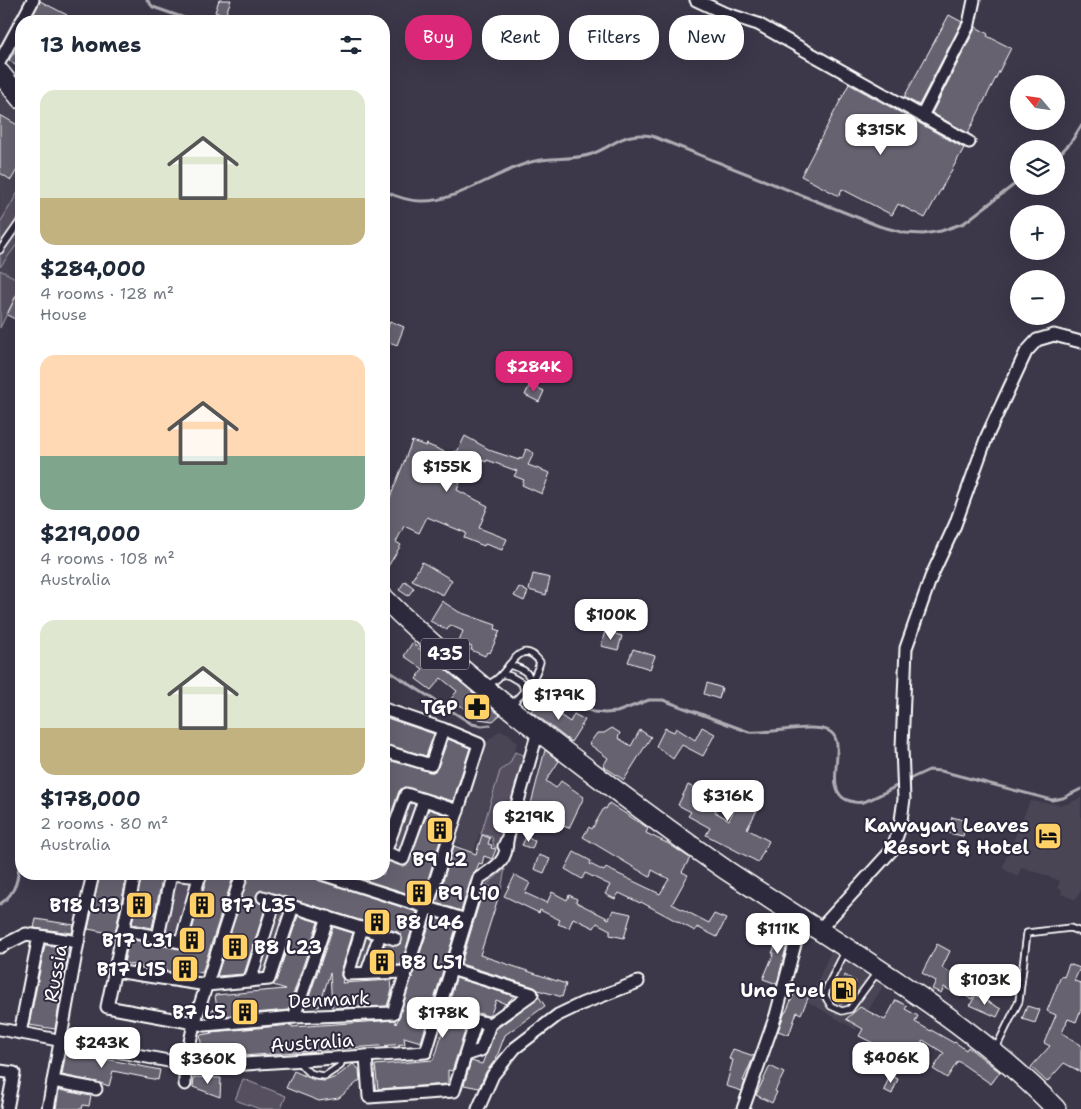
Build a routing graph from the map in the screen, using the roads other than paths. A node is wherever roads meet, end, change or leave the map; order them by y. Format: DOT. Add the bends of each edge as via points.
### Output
graph roads {
  1 [pos="33,0"];
  2 [pos="696,0"];
  3 [pos="974,0"];
  4 [pos="25,15"];
  5 [pos="15,33"];
  6 [pos="0,61"];
  7 [pos="0,73"];
  8 [pos="15,92"];
  9 [pos="922,116"];
  10 [pos="969,142"];
  11 [pos="15,229"];
  12 [pos="0,250"];
  13 [pos="1081,342"];
  14 [pos="390,604"];
  15 [pos="508,665"];
  16 [pos="502,674"];
  17 [pos="532,682"];
  18 [pos="483,688"];
  19 [pos="524,692"];
  20 [pos="390,711"];
  21 [pos="512,711"];
  22 [pos="443,728"];
  23 [pos="538,731"];
  24 [pos="390,753"];
  25 [pos="424,800"];
  26 [pos="458,811"];
  27 [pos="390,837"];
  28 [pos="390,855"];
  29 [pos="92,880"];
  30 [pos="134,880"];
  31 [pos="170,880"];
  32 [pos="199,880"];
  33 [pos="240,880"];
  34 [pos="341,880"];
  35 [pos="263,896"];
  36 [pos="275,901"];
  37 [pos="293,906"];
  38 [pos="428,908"];
  39 [pos="328,917"];
  40 [pos="802,918"];
  41 [pos="466,920"];
  42 [pos="362,928"];
  43 [pos="123,930"];
  44 [pos="819,930"];
  45 [pos="1081,932"];
  46 [pos="380,934"];
  47 [pos="39,936"];
  48 [pos="158,937"];
  49 [pos="395,939"];
  50 [pos="78,942"];
  51 [pos="0,947"];
  52 [pos="848,948"];
  53 [pos="879,968"];
  54 [pos="451,969"];
  55 [pos="115,970"];
  56 [pos="368,972"];
  57 [pos="406,972"];
  58 [pos="250,981"];
  59 [pos="638,982"];
  60 [pos="207,985"];
  61 [pos="294,1017"];
  62 [pos="194,1024"];
  63 [pos="0,1029"];
  64 [pos="20,1033"];
  65 [pos="61,1041"];
  66 [pos="994,1051"];
  67 [pos="366,1056"];
  68 [pos="343,1057"];
  69 [pos="298,1060"];
  70 [pos="185,1064"];
  71 [pos="0,1071"];
  72 [pos="53,1081"];
  73 [pos="185,1084"];
  74 [pos="96,1089"];
  75 [pos="7,1109"];
  76 [pos="48,1109"];
  77 [pos="478,1109"];
  78 [pos="743,1109"];
  79 [pos="1056,1109"];
  1 -- 4 [label="street"];
  2 -- 9 [label="street" via="758,24"];
  3 -- 9 [label="street" via="969,24"];
  5 -- 6 [label="street"];
  7 -- 8 [label="main road"];
  9 -- 10 [label="street"];
  11 -- 12 [label="lane"];
  13 -- 44 [label="street" via="1054,335 1037,340 1026,352 987,436 906,648 902,747 904,799 900,827 892,850"];
  14 -- 18 [label="main road, 435"];
  15 -- 16 [label="lane"];
  15 -- 17 [label="lane" via="526,672"];
  15 -- 17 [label="lane" via="518,654 526,652 537,657 540,662"];
  16 -- 18 [label="lane"];
  16 -- 19 [label="lane" via="522,683"];
  17 -- 19 [label="lane"];
  18 -- 21 [label="main road, 435"];
  19 -- 21 [label="lane"];
  20 -- 22 [label="street"];
  21 -- 23 [label="main road, 435"];
  22 -- 24 [label="street" via="431,765"];
  22 -- 26 [label="street, Denmark" via="479,744"];
  23 -- 40 [label="main road, 435" via="656,821"];
  23 -- 41 [label="street, Australia" via="505,855 497,866 479,878"];
  25 -- 26 [label="street"];
  25 -- 27 [label="street" via="406,794"];
  25 -- 28 [label="street" via="403,859"];
  26 -- 38 [label="street, Denmark"];
  29 -- 50 [label="street, Russia"];
  30 -- 43 [label="street"];
  31 -- 48 [label="street"];
  32 -- 48 [label="street" via="181,942"];
  33 -- 60 [label="street"];
  34 -- 38 [label="street"];
  35 -- 36 [label="street"];
  36 -- 37 [label="street"];
  36 -- 58 [label="street"];
  37 -- 39 [label="street"];
  37 -- 58 [label="street" via="269,979"];
  38 -- 41 [label="street"];
  38 -- 57 [label="street, Denmark"];
  39 -- 42 [label="street"];
  39 -- 61 [label="street"];
  40 -- 44 [label="main road, 435"];
  40 -- 78 [label="street" via="776,1015"];
  41 -- 54 [label="street, Australia"];
  42 -- 46 [label="street"];
  42 -- 56 [label="street" via="348,974"];
  43 -- 48 [label="street"];
  43 -- 55 [label="street"];
  44 -- 52 [label="main road, 435"];
  45 -- 66 [label="lane" via="1070,928 1027,933 1019,1001"];
  46 -- 49 [label="street"];
  46 -- 56 [label="street"];
  47 -- 50 [label="street"];
  47 -- 51 [label="street" via="26,934"];
  47 -- 64 [label="street"];
  50 -- 65 [label="street, Russia"];
  52 -- 53 [label="main road, 435"];
  52 -- 53 [label="lane" via="827,987 826,996 831,1006 842,1011 850,1009"];
  53 -- 66 [label="main road, 435"];
  54 -- 67 [label="street, Australia" via="426,1052"];
  54 -- 67 [label="street" via="532,994 490,1024 481,1050 466,1055 454,1092 369,1098"];
  55 -- 60 [label="street"];
  55 -- 62 [label="street, Denmark" via="107,1007"];
  56 -- 57 [label="street"];
  57 -- 61 [label="street, Denmark" via="393,1013"];
  58 -- 60 [label="street"];
  59 -- 77 [label="street" via="558,1015 515,1048 493,1074"];
  60 -- 62 [label="street"];
  61 -- 62 [label="street, Denmark"];
  62 -- 70 [label="street"];
  63 -- 64 [label="street, Australia"];
  64 -- 65 [label="street, Australia"];
  65 -- 70 [label="street, Australia"];
  65 -- 72 [label="street, Russia"];
  66 -- 79 [label="main road, 435"];
  67 -- 68 [label="street, Australia"];
  68 -- 69 [label="street, Australia"];
  68 -- 69 [label="lane" via="340,1066 326,1076 304,1070"];
  69 -- 70 [label="street, Australia" via="200,1067"];
  70 -- 73 [label="street"];
  71 -- 75 [label="street" via="14,1074"];
  72 -- 74 [label="street"];
  72 -- 76 [label="street, Russia"];
}
